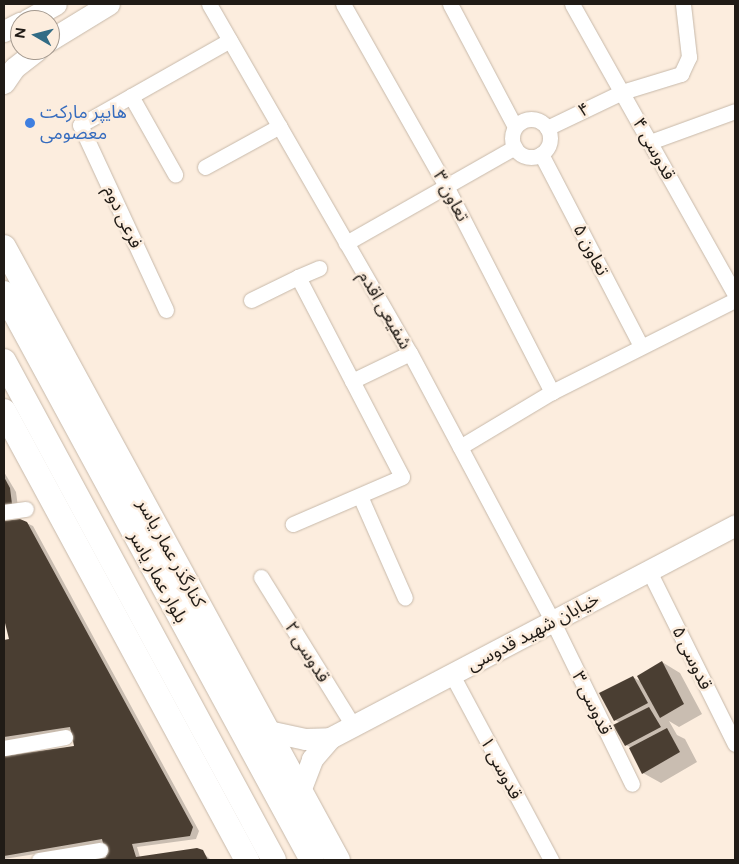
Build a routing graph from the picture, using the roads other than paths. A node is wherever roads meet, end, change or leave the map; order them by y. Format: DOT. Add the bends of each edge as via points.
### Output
graph roads {
  1 [pos="109,4"];
  2 [pos="209,4"];
  3 [pos="343,4"];
  4 [pos="450,4"];
  5 [pos="572,4"];
  6 [pos="683,4"];
  7 [pos="60,34"];
  8 [pos="230,40"];
  9 [pos="24,60"];
  10 [pos="4,83"];
  11 [pos="622,92"];
  12 [pos="131,96"];
  13 [pos="735,111"];
  14 [pos="280,126"];
  15 [pos="515,127"];
  16 [pos="547,128"];
  17 [pos="650,142"];
  18 [pos="515,147"];
  19 [pos="541,154"];
  20 [pos="204,167"];
  21 [pos="175,174"];
  22 [pos="446,186"];
  23 [pos="346,243"];
  24 [pos="4,247"];
  25 [pos="319,268"];
  26 [pos="298,277"];
  27 [pos="4,293"];
  28 [pos="735,295"];
  29 [pos="251,300"];
  30 [pos="735,300"];
  31 [pos="166,310"];
  32 [pos="641,346"];
  33 [pos="410,353"];
  34 [pos="4,361"];
  35 [pos="352,380"];
  36 [pos="552,392"];
  37 [pos="4,410"];
  38 [pos="10,429"];
  39 [pos="460,447"];
  40 [pos="360,496"];
  41 [pos="26,509"];
  42 [pos="4,512"];
  43 [pos="293,524"];
  44 [pos="735,526"];
  45 [pos="649,571"];
  46 [pos="261,577"];
  47 [pos="405,598"];
  48 [pos="553,622"];
  49 [pos="452,675"];
  50 [pos="354,727"];
  51 [pos="268,731"];
  52 [pos="65,738"];
  53 [pos="330,738"];
  54 [pos="735,744"];
  55 [pos="4,748"];
  56 [pos="632,784"];
  57 [pos="300,791"];
  58 [pos="261,836"];
  59 [pos="100,850"];
  60 [pos="243,854"];
  61 [pos="39,860"];
  62 [pos="274,860"];
  63 [pos="312,860"];
  64 [pos="338,860"];
  65 [pos="551,860"];
  1 -- 7 [label="main road"];
  2 -- 8 [label="street, شفیعی اقدم"];
  3 -- 22 [label="street, تعاون ۳"];
  4 -- 15 [label="street"];
  5 -- 11 [label="street, قدوسی ۴"];
  6 -- 11 [label="street, ۴" via="690,57 681,74"];
  8 -- 12 [label="street"];
  8 -- 14 [label="street, شفیعی اقدم"];
  9 -- 10 [label="main road"];
  11 -- 16 [label="street, ۴"];
  11 -- 17 [label="street, قدوسی ۴"];
  12 -- 21 [label="street"];
  12 -- 31 [label="street, فرعی دوم" via="80,125"];
  13 -- 17 [label="street"];
  14 -- 20 [label="street"];
  14 -- 23 [label="street, شفیعی اقدم"];
  15 -- 16 [label="street" via="531,119"];
  15 -- 18 [label="street" via="512,141"];
  16 -- 19 [label="street" via="550,146"];
  17 -- 28 [label="street, قدوسی ۴"];
  18 -- 19 [label="street" via="529,158"];
  18 -- 22 [label="street"];
  19 -- 32 [label="street, تعاون ۵"];
  22 -- 23 [label="street"];
  22 -- 36 [label="street, تعاون ۳"];
  23 -- 33 [label="street, شفیعی اقدم"];
  24 -- 51 [label="main road, کنارگذر عمار یاسر"];
  25 -- 26 [label="street"];
  26 -- 29 [label="street"];
  26 -- 35 [label="street"];
  27 -- 63 [label="main road, بلوار عمار یاسر"];
  30 -- 32 [label="street"];
  32 -- 36 [label="street"];
  33 -- 35 [label="street"];
  33 -- 39 [label="street, شفیعی اقدم"];
  34 -- 58 [label="main road, بلوار عمار یاسر"];
  35 -- 40 [label="street" via="402,478"];
  36 -- 39 [label="street"];
  37 -- 38 [label="main road"];
  38 -- 60 [label="main road"];
  39 -- 48 [label="street, شفیعی اقدم"];
  40 -- 43 [label="street"];
  40 -- 47 [label="street"];
  41 -- 42 [label="street"];
  44 -- 45 [label="main road, خیابان شهید قدوسی"];
  45 -- 48 [label="main road, خیابان شهید قدوسی"];
  45 -- 54 [label="street, قدوسی ۵"];
  46 -- 50 [label="street, قدوسی ۲"];
  48 -- 49 [label="main road, خیابان شهید قدوسی"];
  48 -- 56 [label="street, قدوسی ۳"];
  49 -- 50 [label="main road, خیابان شهید قدوسی"];
  49 -- 65 [label="street, قدوسی ۱"];
  50 -- 53 [label="main road, خیابان شهید قدوسی"];
  51 -- 53 [label="main road" via="305,739"];
  51 -- 57 [label="main road, کنارگذر عمار یاسر"];
  52 -- 55 [label="street"];
  53 -- 57 [label="main road" via="312,759"];
  57 -- 64 [label="main road, کنارگذر عمار یاسر"];
  58 -- 60 [label="main road"];
  58 -- 62 [label="main road, بلوار عمار یاسر"];
  59 -- 61 [label="street"];
}
